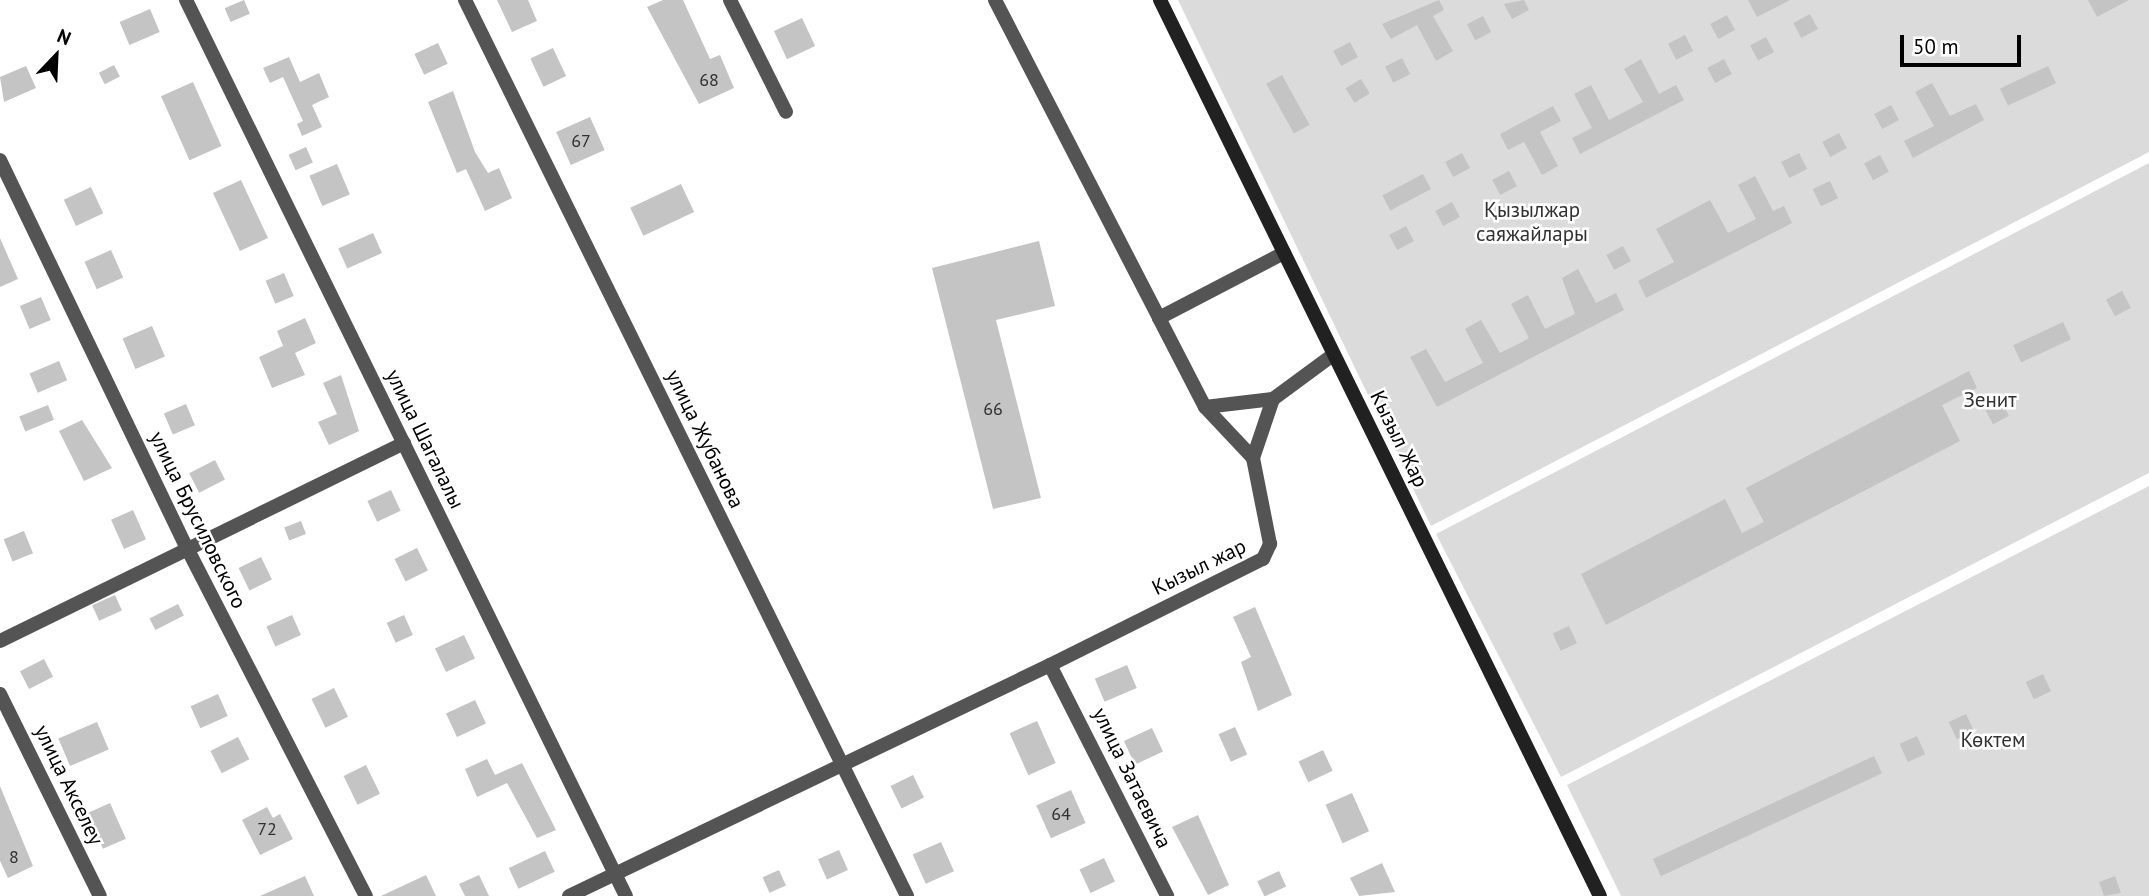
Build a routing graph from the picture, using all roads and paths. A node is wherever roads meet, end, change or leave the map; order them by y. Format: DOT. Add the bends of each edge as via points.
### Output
graph roads {
  1 [pos="186,0"];
  2 [pos="465,0"];
  3 [pos="730,0"];
  4 [pos="1160,0"];
  5 [pos="996,3"];
  6 [pos="786,112"];
  7 [pos="0,160"];
  8 [pos="1284,253"];
  9 [pos="1158,318"];
  10 [pos="1333,355"];
  11 [pos="1273,399"];
  12 [pos="1205,407"];
  13 [pos="404,443"];
  14 [pos="1253,458"];
  15 [pos="188,550"];
  16 [pos="0,641"];
  17 [pos="1050,665"];
  18 [pos="0,694"];
  19 [pos="6,720"];
  20 [pos="842,762"];
  21 [pos="615,873"];
  22 [pos="100,896"];
  23 [pos="366,896"];
  24 [pos="569,896"];
  25 [pos="626,896"];
  26 [pos="907,896"];
  27 [pos="1167,896"];
  28 [pos="1600,896"];
  1 -- 13 [label="street, улица Шагалалы"];
  2 -- 20 [label="street, улица Жубанова"];
  3 -- 6 [label="street"];
  4 -- 8 [label="main road, Кызыл Жар"];
  5 -- 9 [label="street"];
  7 -- 15 [label="street, улица Брусиловского"];
  8 -- 9 [label="street"];
  8 -- 10 [label="main road, Кызыл Жар"];
  9 -- 12 [label="street"];
  10 -- 11 [label="street"];
  10 -- 28 [label="main road, Кызыл Жар"];
  11 -- 12 [label="street"];
  11 -- 14 [label="street, Кызыл жар"];
  12 -- 14 [label="street"];
  13 -- 15 [label="street"];
  13 -- 21 [label="street, улица Шагалалы"];
  14 -- 17 [label="street, Кызыл жар" via="1270,544 1263,559"];
  15 -- 16 [label="street"];
  15 -- 23 [label="street, улица Брусиловского"];
  17 -- 20 [label="street, Кызыл жар"];
  17 -- 27 [label="street, улица Затаевича"];
  18 -- 19 [label="street, улица Акселеу"];
  19 -- 22 [label="street, улица Акселеу"];
  20 -- 21 [label="street, Кызыл жар"];
  20 -- 26 [label="street, улица Жубанова"];
  21 -- 24 [label="street, Кызыл жар"];
  21 -- 25 [label="street, улица Шагалалы"];
}
